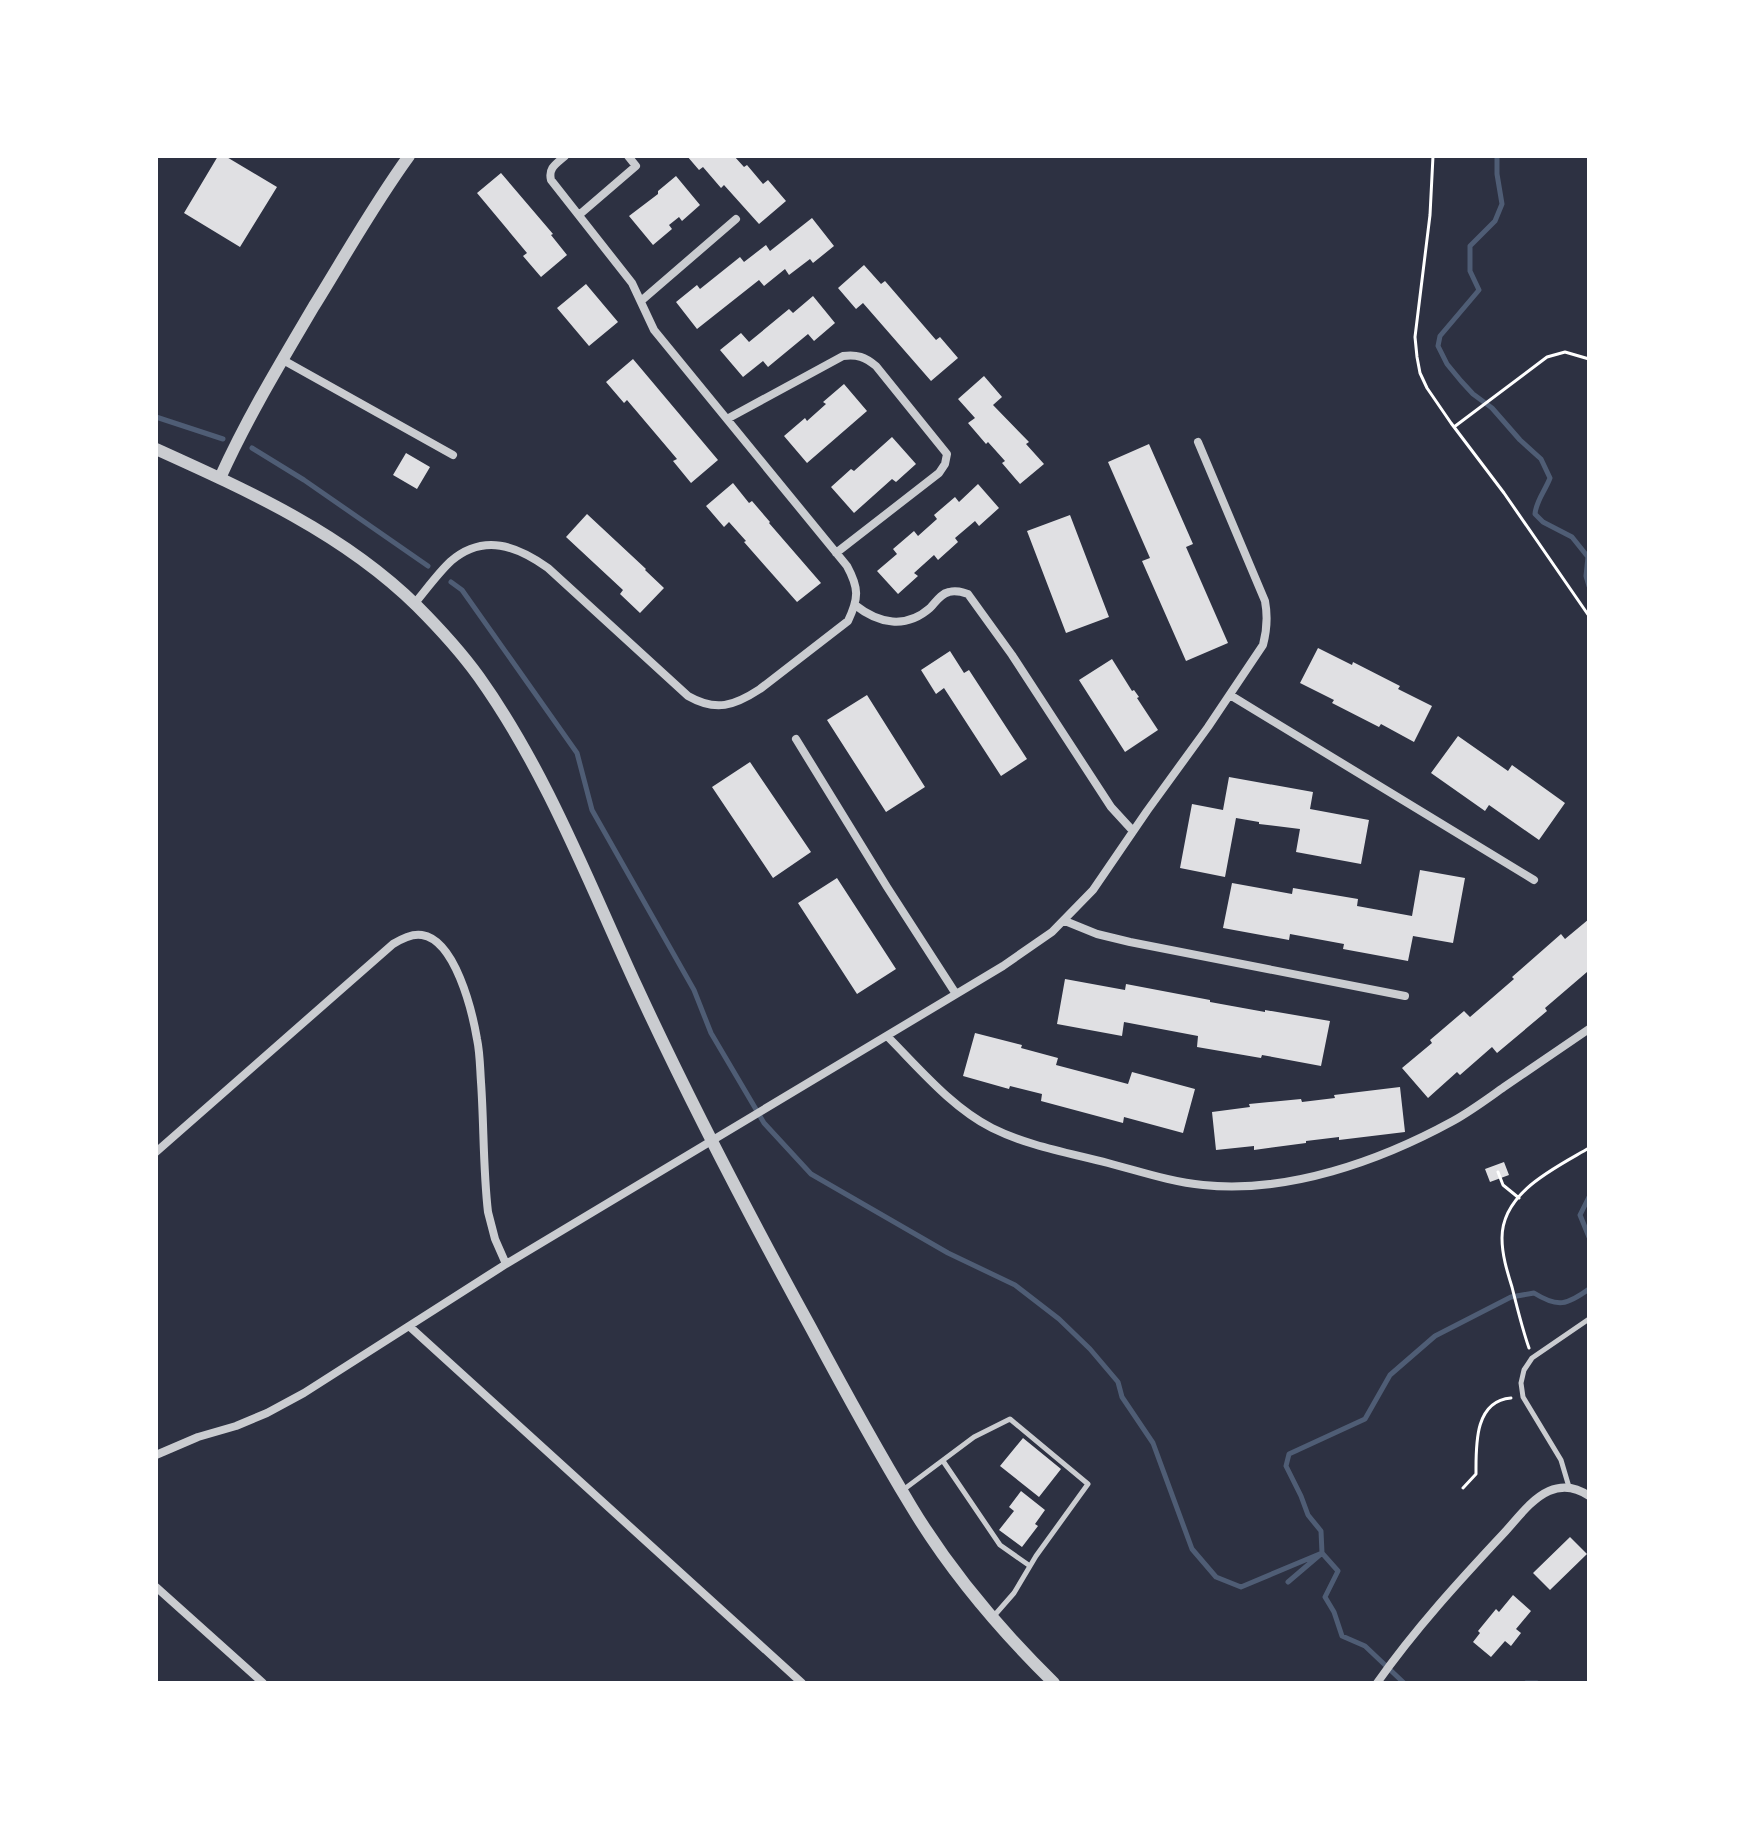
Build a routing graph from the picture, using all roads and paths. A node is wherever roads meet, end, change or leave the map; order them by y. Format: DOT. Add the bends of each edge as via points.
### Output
graph roads {
  1 [pos="409,156"];
  2 [pos="565,156"];
  3 [pos="628,156"];
  4 [pos="1433,156"];
  5 [pos="579,215"];
  6 [pos="736,219"];
  7 [pos="641,301"];
  8 [pos="1589,359"];
  9 [pos="283,360"];
  10 [pos="727,419"];
  11 [pos="1454,427"];
  12 [pos="1198,442"];
  13 [pos="156,449"];
  14 [pos="453,455"];
  15 [pos="220,478"];
  16 [pos="836,553"];
  17 [pos="415,603"];
  18 [pos="855,605"];
  19 [pos="1589,616"];
  20 [pos="1230,695"];
  21 [pos="796,739"];
  22 [pos="1133,831"];
  23 [pos="1534,880"];
  24 [pos="1065,921"];
  25 [pos="956,994"];
  26 [pos="1405,996"];
  27 [pos="1589,1029"];
  28 [pos="887,1036"];
  29 [pos="710,1140"];
  30 [pos="1589,1148"];
  31 [pos="156,1152"];
  32 [pos="1498,1172"];
  33 [pos="1519,1198"];
  34 [pos="506,1264"];
  35 [pos="1589,1319"];
  36 [pos="409,1326"];
  37 [pos="1532,1358"];
  38 [pos="1523,1397"];
  39 [pos="156,1455"];
  40 [pos="943,1461"];
  41 [pos="1569,1487"];
  42 [pos="1463,1488"];
  43 [pos="902,1491"];
  44 [pos="1589,1496"];
  45 [pos="1030,1566"];
  46 [pos="156,1587"];
  47 [pos="993,1618"];
  48 [pos="263,1683"];
  49 [pos="802,1683"];
  50 [pos="1054,1683"];
  51 [pos="1377,1683"];
  1 -- 9 [label="street"];
  2 -- 5 [label="street" via="549,173"];
  3 -- 5 [label="street" via="636,166"];
  4 -- 11 [label="path" via="1415,337 1420,373"];
  5 -- 7 [label="street"];
  6 -- 7 [label="street"];
  7 -- 10 [label="street" via="654,330"];
  8 -- 11 [label="path" via="1565,352 1547,357"];
  9 -- 14 [label="street"];
  9 -- 15 [label="street"];
  10 -- 16 [label="street"];
  10 -- 16 [label="street" via="843,356 866,358 876,366 947,454 945,464"];
  11 -- 19 [label="path"];
  12 -- 20 [label="street" via="1267,615 1263,645"];
  13 -- 15 [label="street"];
  15 -- 17 [label="street" via="340,545"];
  16 -- 18 [label="street" via="855,581"];
  17 -- 18 [label="street" via="464,552 497,544 511,547 548,568 688,696 715,706 760,689 848,621"];
  17 -- 29 [label="street" via="479,677 516,735"];
  18 -- 22 [label="street" via="882,621 900,623 920,615 941,595 968,594 1111,807"];
  20 -- 22 [label="street"];
  20 -- 23 [label="street"];
  21 -- 25 [label="street"];
  22 -- 24 [label="street"];
  24 -- 25 [label="street"];
  24 -- 26 [label="street" via="1130,942"];
  25 -- 28 [label="street"];
  27 -- 28 [label="street" via="1468,1111 1415,1140 1321,1174 1231,1187 1177,1181 990,1127 966,1112"];
  28 -- 29 [label="street"];
  29 -- 34 [label="street"];
  29 -- 43 [label="street"];
  30 -- 33 [label="path" via="1548,1172"];
  31 -- 34 [label="street" via="393,944 422,934 445,949 470,1007 478,1042 488,1212"];
  32 -- 33 [label="path" via="1503,1185"];
  33 -- 37 [label="path" via="1506,1217 1503,1253"];
  34 -- 36 [label="street"];
  35 -- 37 [label="lane"];
  36 -- 39 [label="street" via="267,1413"];
  36 -- 49 [label="street"];
  37 -- 38 [label="lane" via="1521,1383"];
  38 -- 41 [label="lane" via="1561,1460"];
  38 -- 42 [label="path" via="1491,1405 1478,1433 1476,1474"];
  40 -- 43 [label="lane"];
  40 -- 45 [label="lane" via="1000,1545"];
  40 -- 45 [label="lane" via="1010,1419 1088,1484"];
  41 -- 44 [label="street"];
  41 -- 51 [label="street" via="1545,1493 1530,1505"];
  43 -- 47 [label="street"];
  45 -- 47 [label="lane"];
  46 -- 48 [label="street"];
  47 -- 50 [label="street"];
}
